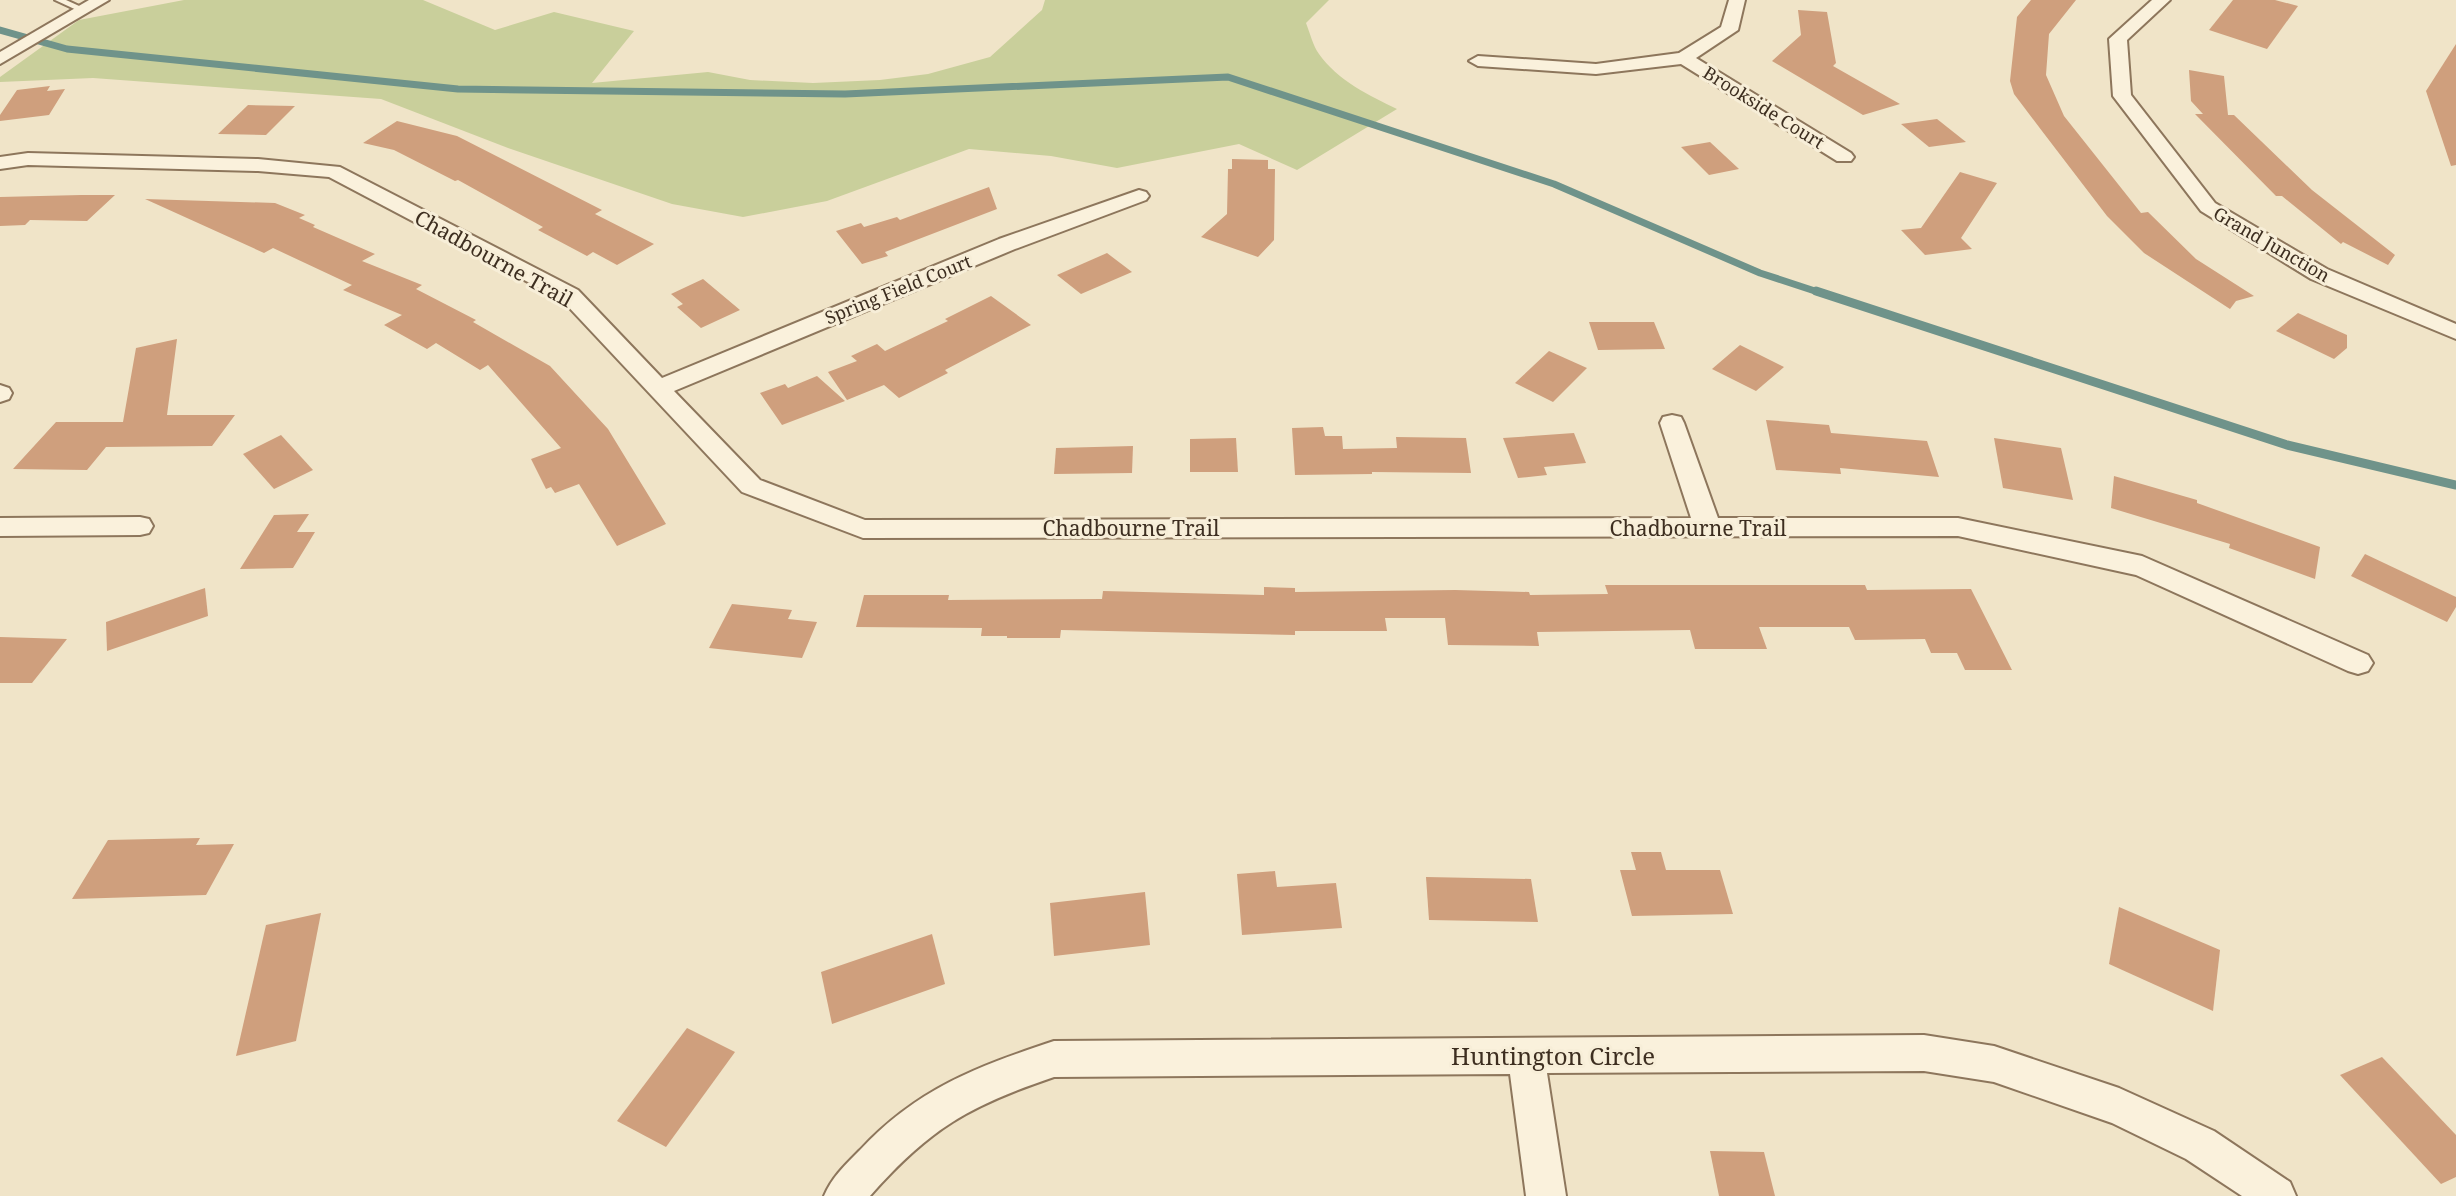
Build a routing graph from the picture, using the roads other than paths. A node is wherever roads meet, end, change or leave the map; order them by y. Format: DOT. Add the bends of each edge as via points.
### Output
graph roads {
  1 [pos="59,0"];
  2 [pos="101,0"];
  3 [pos="1737,0"];
  4 [pos="2162,0"];
  5 [pos="84,10"];
  6 [pos="1684,58"];
  7 [pos="0,59"];
  8 [pos="1478,61"];
  9 [pos="1844,157"];
  10 [pos="0,163"];
  11 [pos="1139,196"];
  12 [pos="2456,332"];
  13 [pos="659,388"];
  14 [pos="1672,423"];
  15 [pos="140,526"];
  16 [pos="0,527"];
  17 [pos="1708,528"];
  18 [pos="2358,663"];
  19 [pos="1526,1055"];
  20 [pos="844,1196"];
  21 [pos="1546,1196"];
  22 [pos="2276,1196"];
  1 -- 5 [label="lane"];
  2 -- 5 [label="street"];
  3 -- 6 [label="street" via="1729,30"];
  4 -- 12 [label="street, Grand Junction" via="2118,40 2122,96 2208,207 2319,274"];
  5 -- 7 [label="street"];
  6 -- 8 [label="street" via="1596,69"];
  6 -- 9 [label="street, Brookside Court"];
  10 -- 13 [label="street, Chadbourne Trail" via="28,159 333,171 570,295"];
  11 -- 13 [label="street, Spring Field Court" via="1007,244"];
  13 -- 17 [label="street, Chadbourne Trail" via="751,486 863,529"];
  14 -- 17 [label="street"];
  15 -- 16 [label="street"];
  17 -- 18 [label="street, Chadbourne Trail" via="1958,527 2142,566"];
  19 -- 20 [label="street, Huntington Circle" via="1054,1059 990,1080 933,1111 879,1157"];
  19 -- 21 [label="street"];
  19 -- 22 [label="street, Huntington Circle" via="1924,1053 1994,1064 2119,1107 2177,1134"];
}
